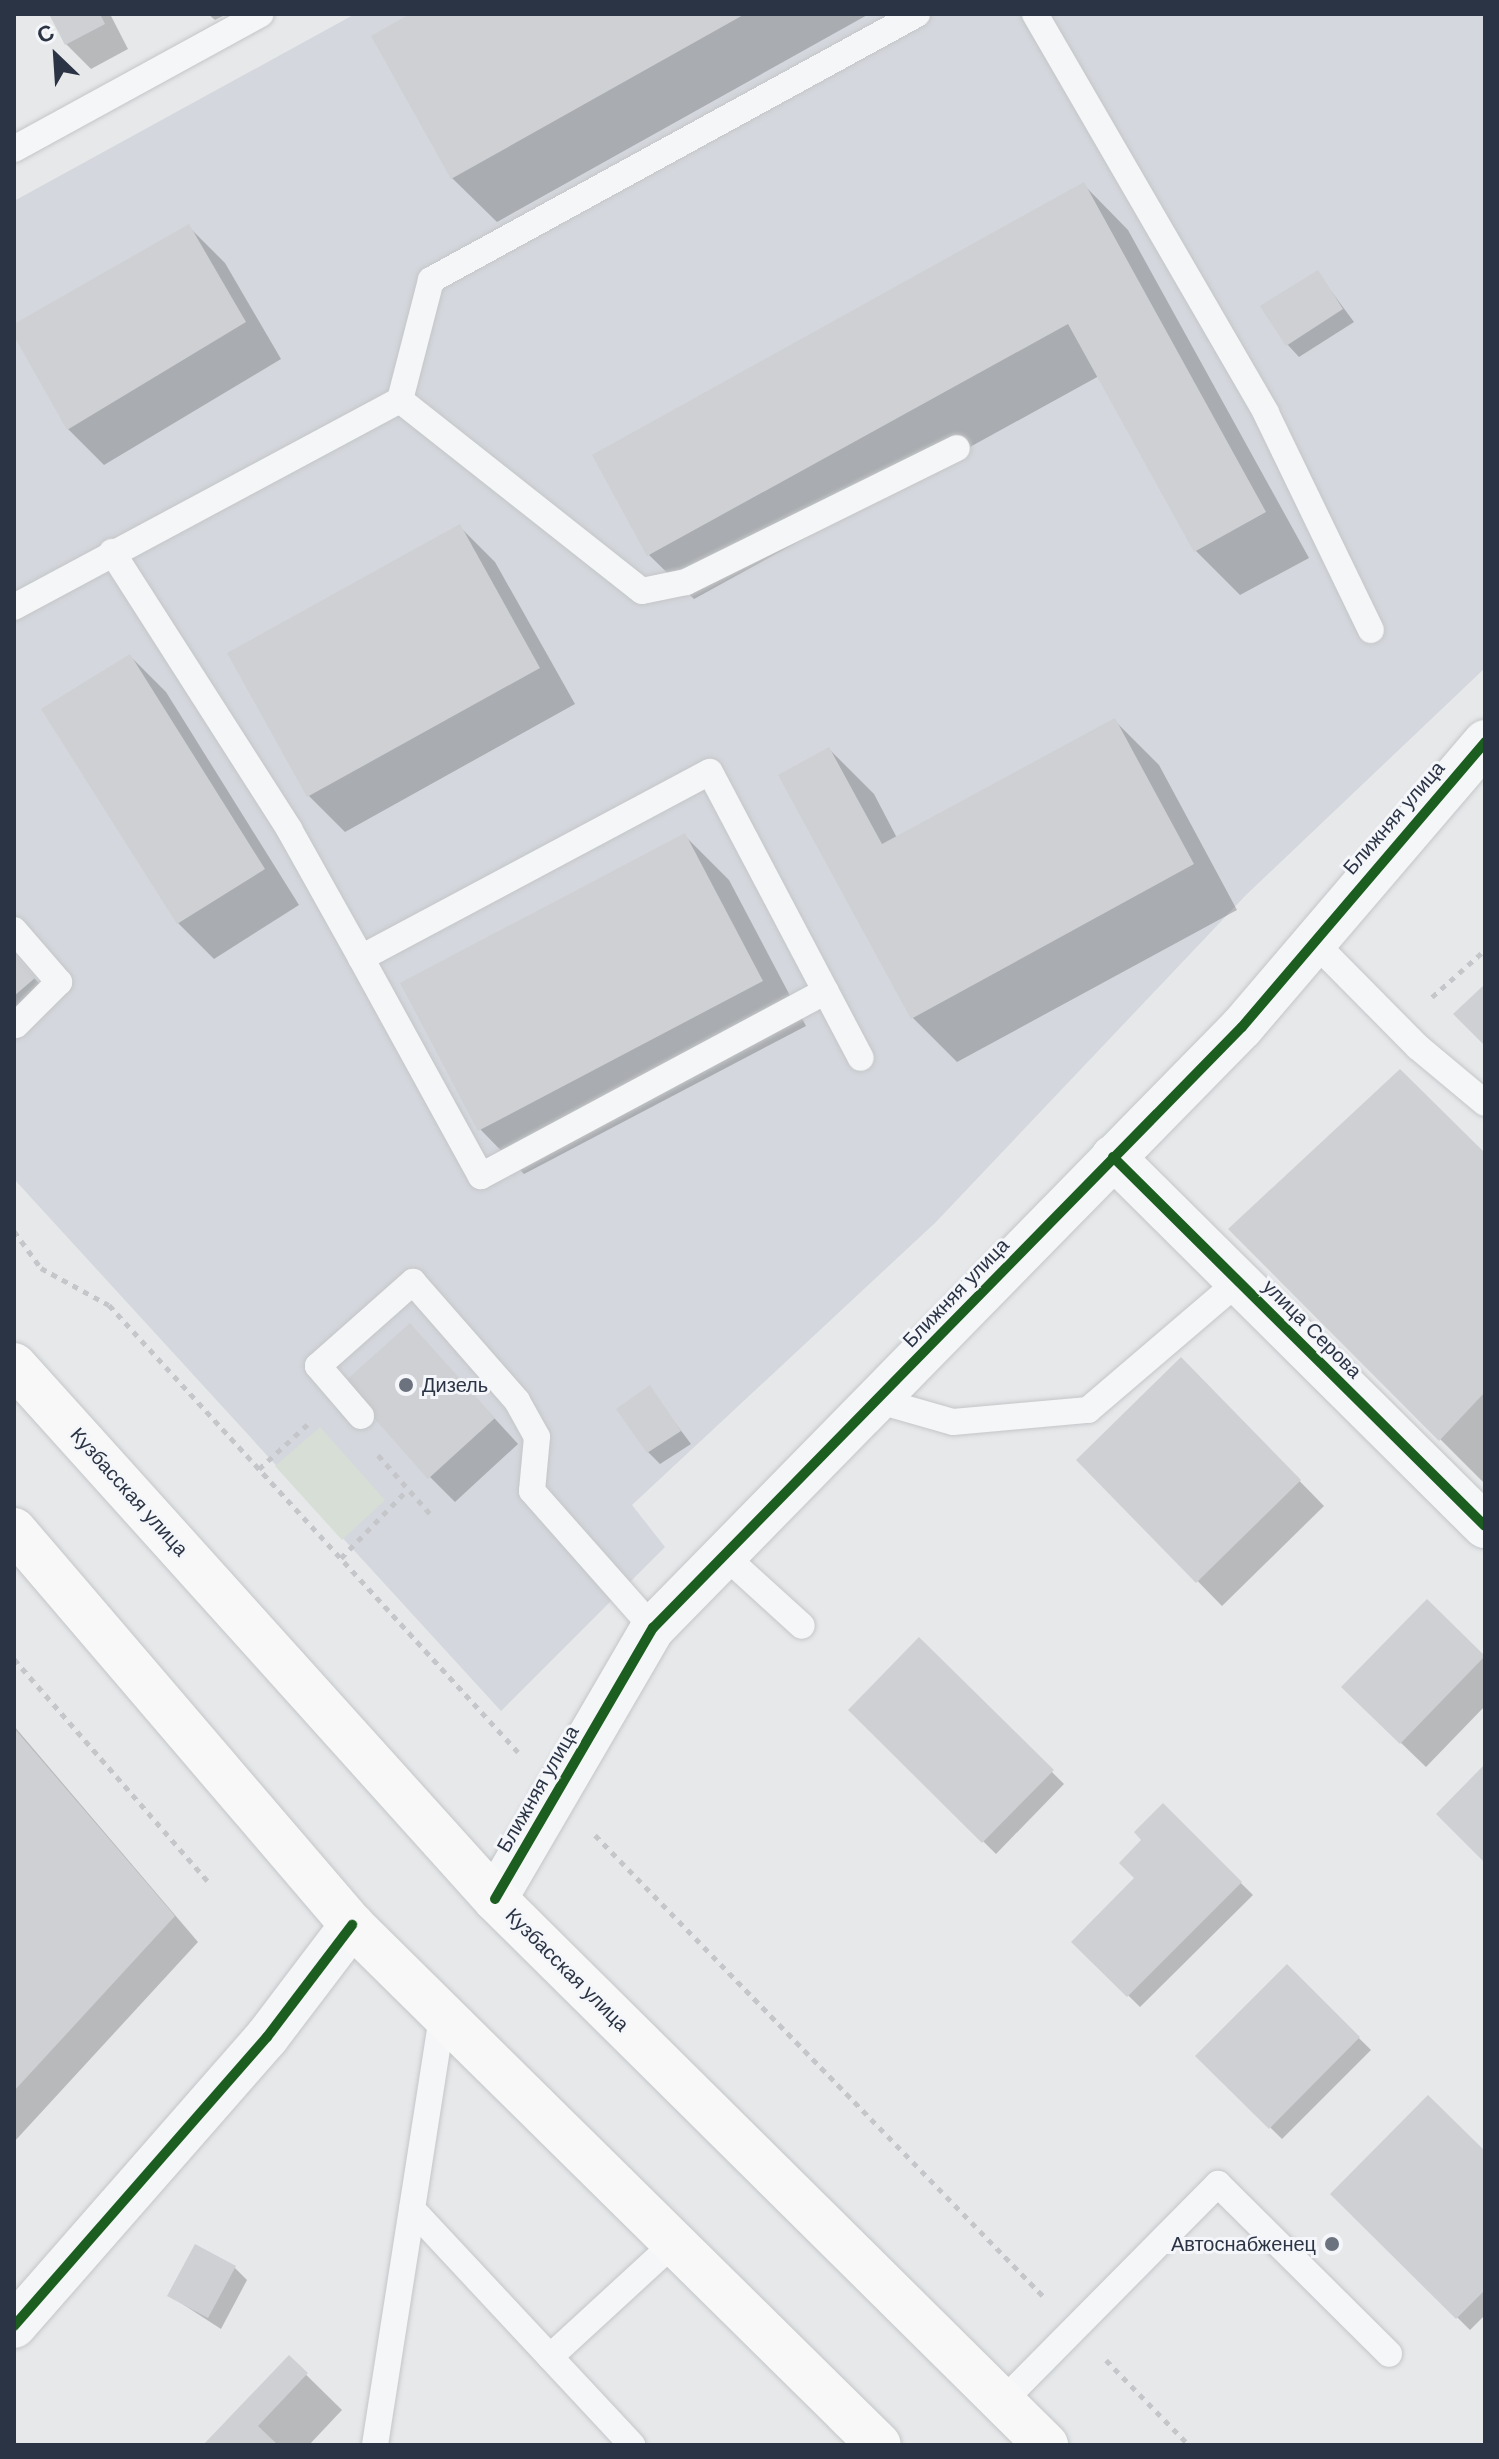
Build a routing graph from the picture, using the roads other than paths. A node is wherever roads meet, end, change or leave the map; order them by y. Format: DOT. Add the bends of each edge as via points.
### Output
graph roads {
  1 [pos="261,14"];
  2 [pos="917,14"];
  3 [pos="1035,14"];
  4 [pos="14,149"];
  5 [pos="400,400"];
  6 [pos="957,448"];
  7 [pos="112,552"];
  8 [pos="14,607"];
  9 [pos="1371,630"];
  10 [pos="1485,742"];
  11 [pos="14,930"];
  12 [pos="1312,940"];
  13 [pos="361,958"];
  14 [pos="826,991"];
  15 [pos="16,1025"];
  16 [pos="861,1058"];
  17 [pos="1485,1103"];
  18 [pos="1113,1157"];
  19 [pos="1239,1281"];
  20 [pos="14,1365"];
  21 [pos="876,1400"];
  22 [pos="361,1416"];
  23 [pos="1485,1526"];
  24 [pos="14,1530"];
  25 [pos="724,1555"];
  26 [pos="802,1626"];
  27 [pos="653,1628"];
  28 [pos="495,1899"];
  29 [pos="352,1925"];
  30 [pos="442,2017"];
  31 [pos="412,2209"];
  32 [pos="673,2244"];
  33 [pos="18,2313"];
  34 [pos="1389,2354"];
  35 [pos="550,2357"];
  36 [pos="1002,2402"];
  37 [pos="867,2441"];
  38 [pos="375,2445"];
  39 [pos="632,2445"];
  40 [pos="1046,2445"];
  1 -- 4 [label="lane"];
  2 -- 5 [label="lane" via="431,280"];
  3 -- 9 [label="lane" via="1266,413"];
  5 -- 6 [label="lane" via="642,591 686,582"];
  5 -- 7 [label="lane"];
  7 -- 8 [label="lane"];
  7 -- 13 [label="lane" via="289,829"];
  10 -- 12 [label="street, Ближняя улица"];
  11 -- 15 [label="lane" via="59,982"];
  12 -- 17 [label="lane" via="1418,1047"];
  12 -- 18 [label="street, Ближняя улица" via="1242,1027"];
  13 -- 14 [label="lane" via="481,1176"];
  13 -- 14 [label="lane" via="710,772"];
  14 -- 16 [label="lane"];
  18 -- 19 [label="street, улица Серова"];
  18 -- 21 [label="street, Ближняя улица"];
  19 -- 21 [label="lane" via="1088,1410 953,1422"];
  19 -- 23 [label="street, улица Серова"];
  20 -- 28 [label="main road, Кузбасская улица"];
  21 -- 25 [label="street, Ближняя улица"];
  22 -- 27 [label="lane" via="336,1398 318,1366 413,1282 517,1401 537,1437 532,1491"];
  24 -- 29 [label="main road"];
  25 -- 26 [label="lane"];
  25 -- 27 [label="street, Ближняя улица"];
  27 -- 28 [label="street, Ближняя улица"];
  28 -- 36 [label="main road, Кузбасская улица"];
  29 -- 30 [label="main road"];
  29 -- 33 [label="street" via="267,2037"];
  30 -- 31 [label="lane"];
  30 -- 32 [label="main road"];
  31 -- 35 [label="lane"];
  31 -- 38 [label="lane"];
  32 -- 35 [label="lane"];
  32 -- 37 [label="main road"];
  34 -- 36 [label="lane" via="1218,2184"];
  35 -- 39 [label="lane"];
  36 -- 40 [label="main road, Кузбасская улица"];
}
